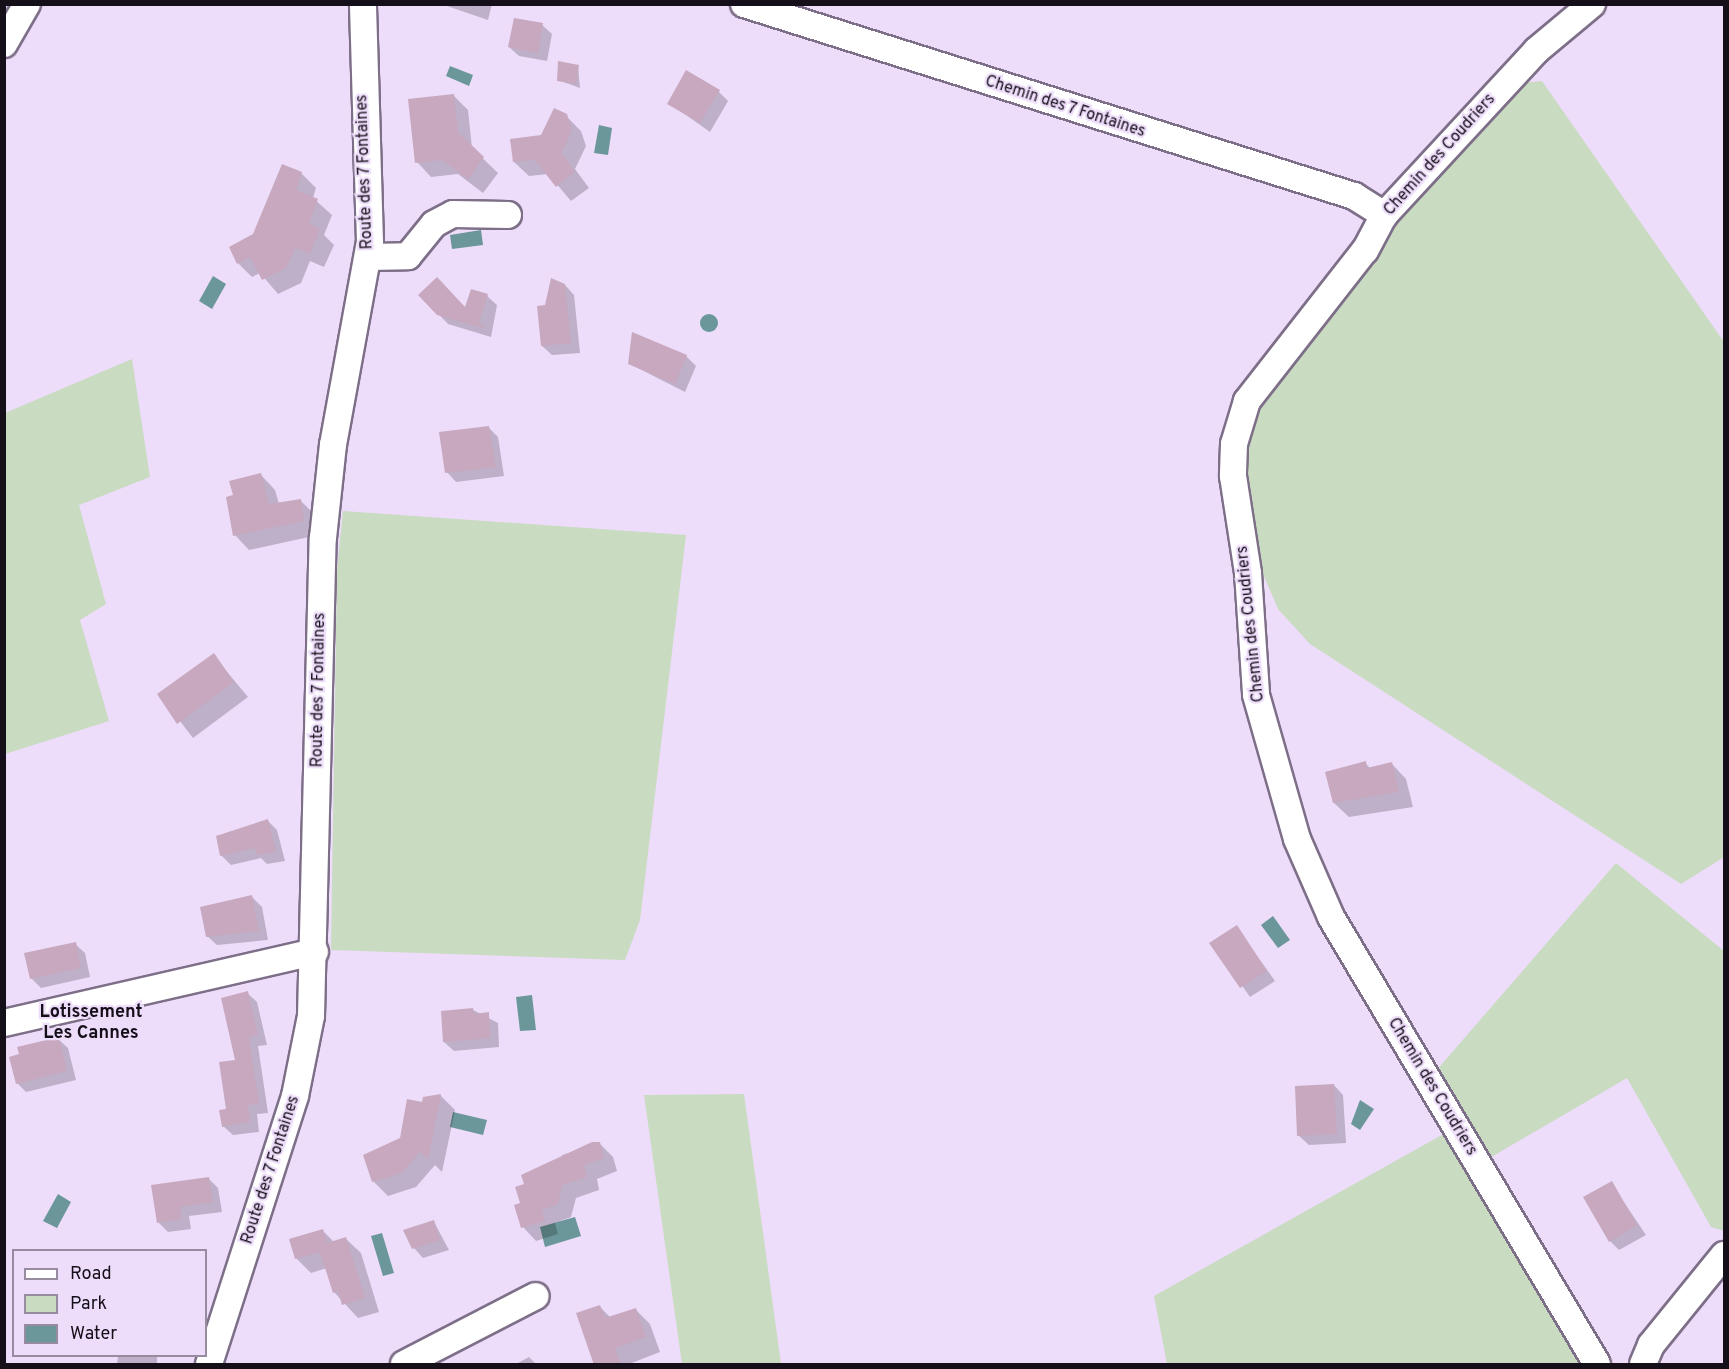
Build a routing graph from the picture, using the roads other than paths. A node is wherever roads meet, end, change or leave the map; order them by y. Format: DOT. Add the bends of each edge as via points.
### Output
graph roads {
  1 [pos="27,4"];
  2 [pos="363,4"];
  3 [pos="744,4"];
  4 [pos="1592,4"];
  5 [pos="4,44"];
  6 [pos="508,215"];
  7 [pos="1384,215"];
  8 [pos="369,257"];
  9 [pos="315,952"];
  10 [pos="4,1023"];
  11 [pos="1725,1255"];
  12 [pos="536,1296"];
  13 [pos="209,1365"];
  14 [pos="404,1365"];
  15 [pos="1597,1365"];
  16 [pos="1643,1365"];
  1 -- 5 [label="street"];
  2 -- 8 [label="street, Route des 7 Fontaines"];
  3 -- 7 [label="street, Chemin des 7 Fontaines" via="1354,196"];
  4 -- 7 [label="street, Chemin des Coudriers" via="1537,50"];
  6 -- 8 [label="street" via="453,214 434,224 408,256"];
  7 -- 15 [label="street, Chemin des Coudriers" via="1365,250 1262,375 1240,419 1233,476 1248,573 1256,695 1289,818 1331,917"];
  8 -- 9 [label="street, Route des 7 Fontaines" via="333,446 323,538"];
  9 -- 10 [label="street"];
  9 -- 13 [label="street, Route des 7 Fontaines" via="310,1016 295,1096"];
  11 -- 16 [label="street" via="1651,1345"];
  12 -- 14 [label="street"];
}
